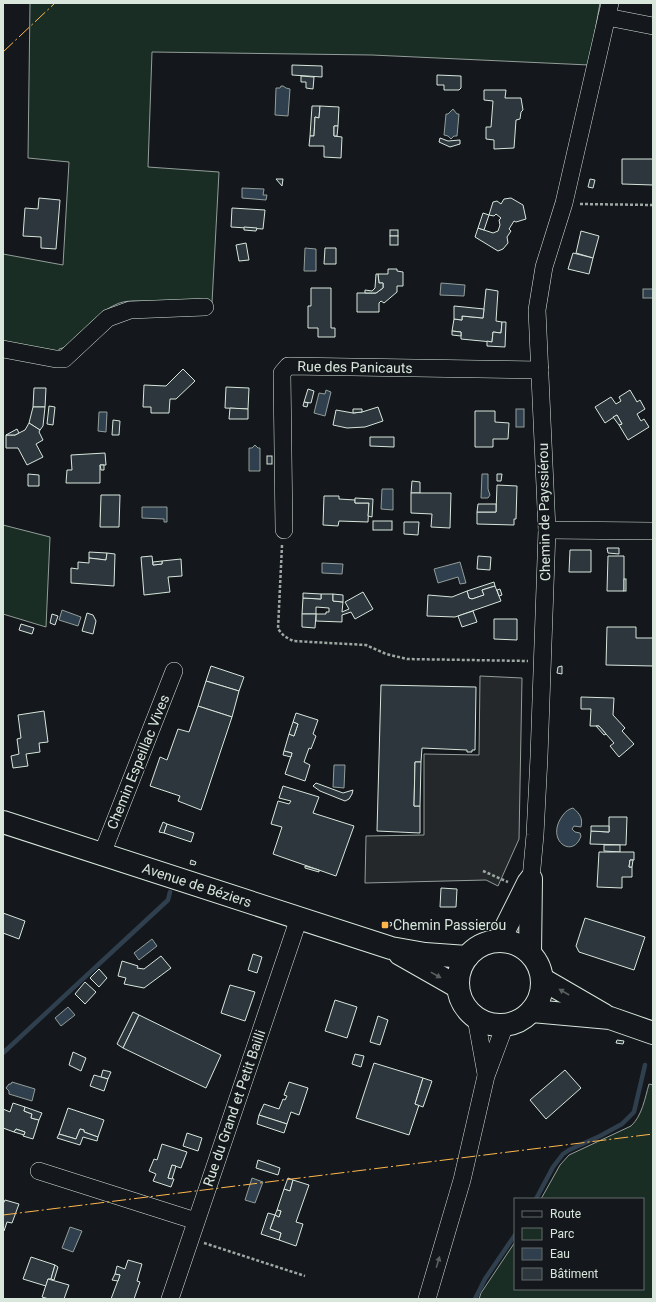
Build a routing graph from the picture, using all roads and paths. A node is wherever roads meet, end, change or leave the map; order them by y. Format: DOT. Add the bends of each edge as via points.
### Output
graph roads {
  1 [pos="608,10"];
  2 [pos="653,26"];
  3 [pos="564,203"];
  4 [pos="653,204"];
  5 [pos="205,307"];
  6 [pos="3,349"];
  7 [pos="540,370"];
  8 [pos="284,530"];
  9 [pos="547,530"];
  10 [pos="653,531"];
  11 [pos="543,661"];
  12 [pos="174,671"];
  13 [pos="3,822"];
  14 [pos="102,854"];
  15 [pos="531,879"];
  16 [pos="299,918"];
  17 [pos="499,941"];
  18 [pos="390,948"];
  19 [pos="530,953"];
  20 [pos="467,957"];
  21 [pos="542,979"];
  22 [pos="458,987"];
  23 [pos="532,1011"];
  24 [pos="476,1018"];
  25 [pos="610,1018"];
  26 [pos="505,1025"];
  27 [pos="653,1033"];
  28 [pos="486,1076"];
  29 [pos="39,1171"];
  30 [pos="196,1221"];
  31 [pos="190,1238"];
  32 [pos="305,1276"];
  33 [pos="170,1299"];
  34 [pos="427,1299"];
  1 -- 2 [label="street"];
  1 -- 3 [label="street, Chemin de Payssiérou"];
  3 -- 4 [label="path"];
  3 -- 7 [label="street, Chemin de Payssiérou" via="544,266 537,310"];
  5 -- 6 [label="street" via="130,310 108,318 64,359"];
  7 -- 8 [label="street, Rue des Panicauts" via="288,366 282,373"];
  7 -- 9 [label="street, Chemin de Payssiérou"];
  8 -- 11 [label="path" via="278,629 293,641 366,645 386,654 407,659"];
  9 -- 10 [label="street"];
  9 -- 11 [label="street, Chemin de Payssiérou"];
  11 -- 15 [label="street, Chemin de Payssiérou"];
  12 -- 14 [label="street, Chemin Espeillac Vives"];
  13 -- 14 [label="main road, Avenue de Béziers"];
  14 -- 16 [label="main road, Avenue de Béziers"];
  15 -- 17 [label="main road, Chemin de Payssiérou"];
  15 -- 19 [label="main road, Chemin de Payssiérou"];
  16 -- 18 [label="main road, Avenue de Béziers"];
  16 -- 30 [label="street, Rue du Grand et Petit Bailli"];
  17 -- 19 [label="main road" via="521,946"];
  17 -- 20 [label="main road" via="487,943"];
  18 -- 20 [label="main road, Avenue de Béziers"];
  18 -- 22 [label="main road, Avenue de Béziers, one-way"];
  19 -- 21 [label="main road" via="540,969"];
  20 -- 22 [label="main road" via="458,977"];
  21 -- 23 [label="main road" via="542,990"];
  25 -- 21 [label="main road, one-way"];
  22 -- 24 [label="main road" via="467,1010"];
  23 -- 25 [label="main road"];
  23 -- 26 [label="main road" via="524,1018"];
  24 -- 26 [label="main road" via="495,1025"];
  24 -- 28 [label="street"];
  25 -- 27 [label="main road"];
  26 -- 28 [label="street"];
  34 -- 28 [label="street, one-way" via="462,1180"];
  29 -- 30 [label="street"];
  30 -- 31 [label="street, Rue du Grand et Petit Bailli"];
  31 -- 32 [label="path"];
  31 -- 33 [label="street, Rue du Grand et Petit Bailli"];
}
